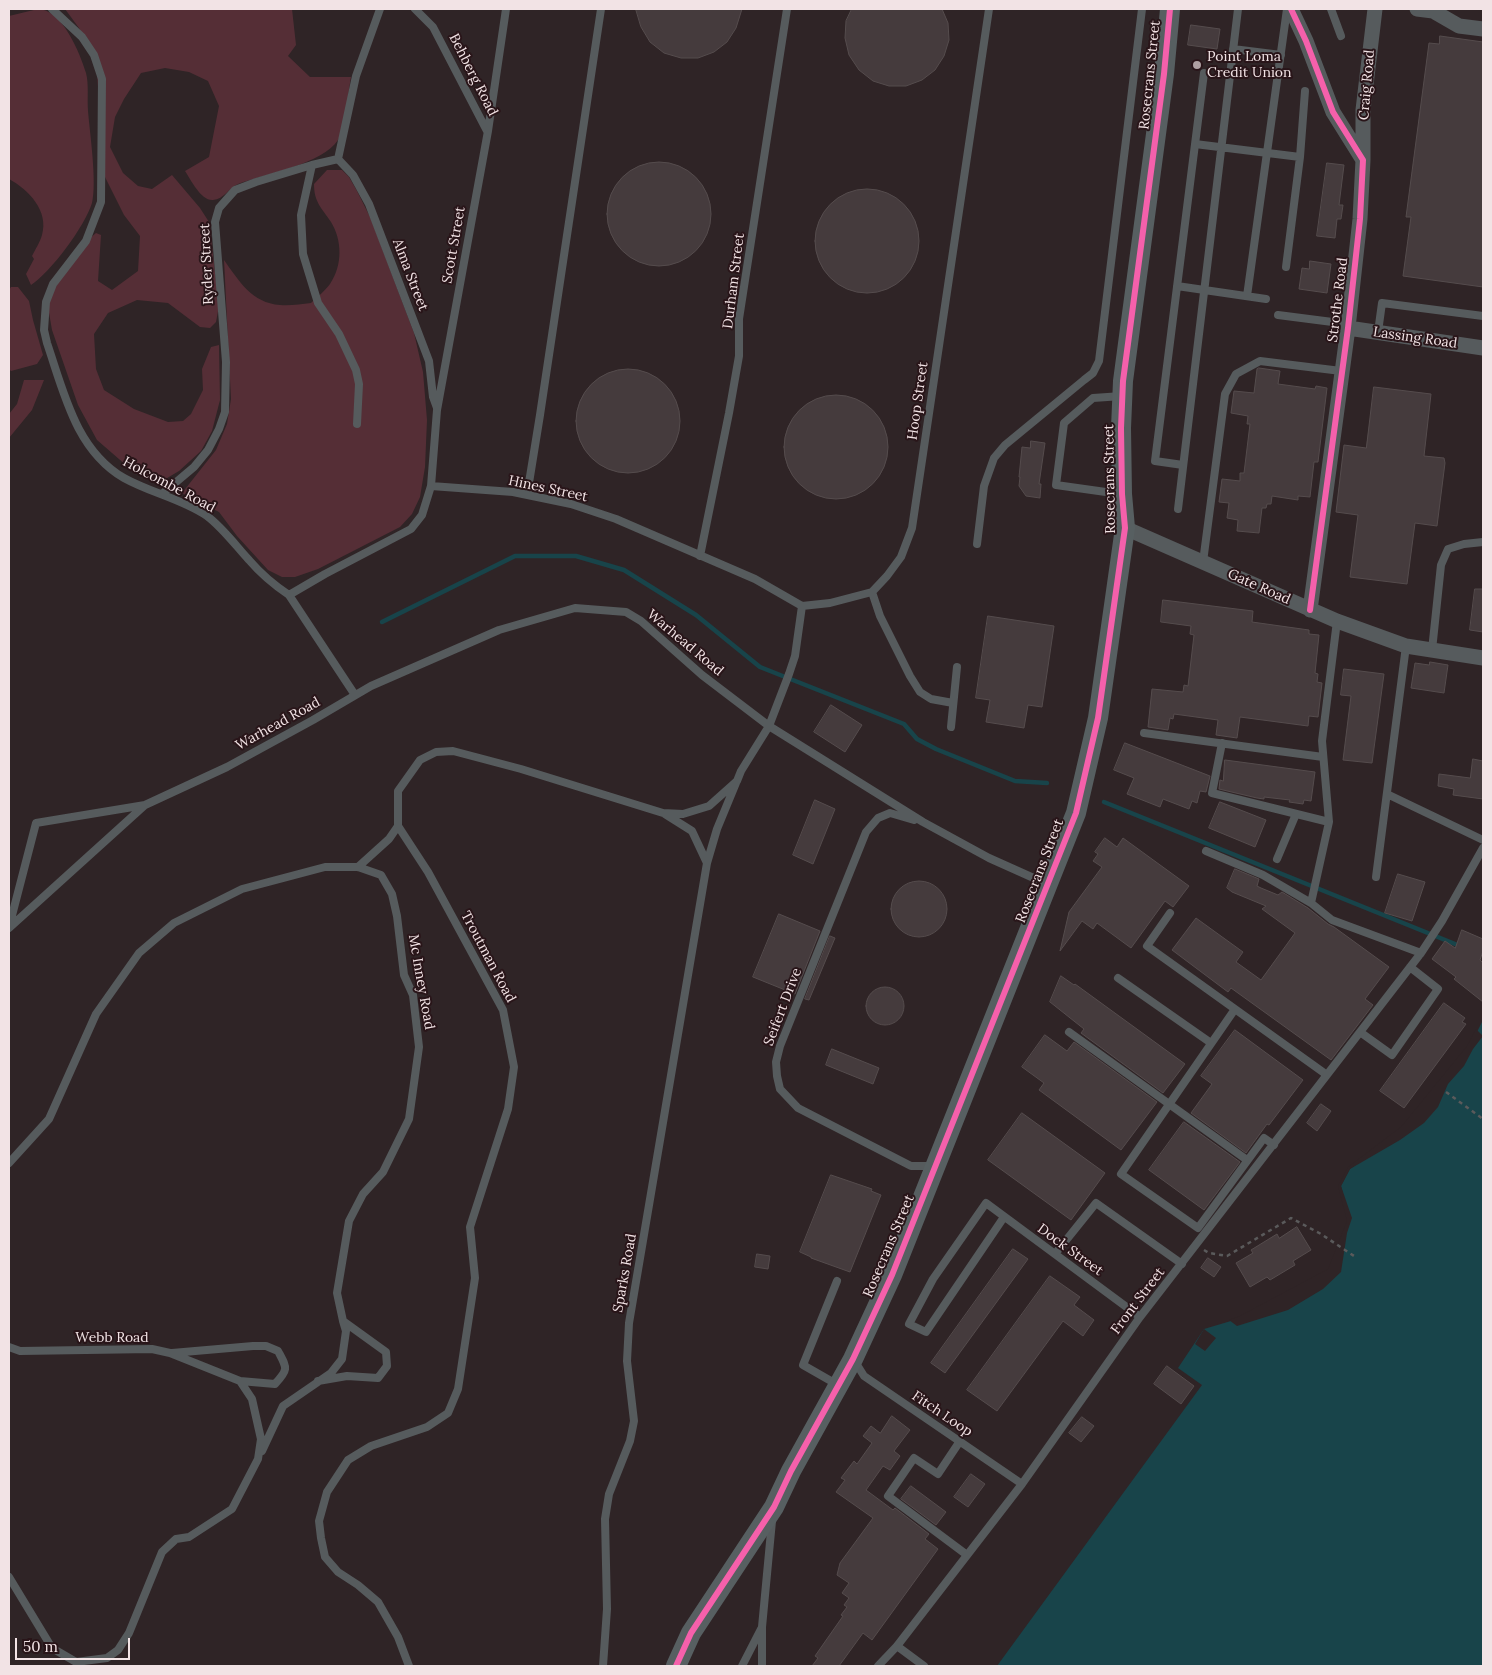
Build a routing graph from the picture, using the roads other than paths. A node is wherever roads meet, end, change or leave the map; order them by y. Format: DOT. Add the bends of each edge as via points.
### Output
graph roads {
  1 [pos="52,9"];
  2 [pos="380,9"];
  3 [pos="415,9"];
  4 [pos="506,9"];
  5 [pos="601,9"];
  6 [pos="787,9"];
  7 [pos="989,9"];
  8 [pos="1142,9"];
  9 [pos="1170,9"];
  10 [pos="1238,9"];
  11 [pos="1289,9"];
  12 [pos="1331,9"];
  13 [pos="1375,9"];
  14 [pos="1418,9"];
  15 [pos="1483,29"];
  16 [pos="1341,36"];
  17 [pos="1233,49"];
  18 [pos="1280,55"];
  19 [pos="1204,73"];
  20 [pos="1304,91"];
  21 [pos="488,131"];
  22 [pos="1195,144"];
  23 [pos="1222,147"];
  24 [pos="1267,153"];
  25 [pos="1300,157"];
  26 [pos="338,159"];
  27 [pos="1363,160"];
  28 [pos="312,165"];
  29 [pos="1286,267"];
  30 [pos="1177,286"];
  31 [pos="1205,290"];
  32 [pos="1247,296"];
  33 [pos="1266,299"];
  34 [pos="1278,315"];
  35 [pos="1483,316"];
  36 [pos="1348,326"];
  37 [pos="1378,332"];
  38 [pos="1483,348"];
  39 [pos="1341,371"];
  40 [pos="1122,396"];
  41 [pos="437,410"];
  42 [pos="357,424"];
  43 [pos="1184,465"];
  44 [pos="431,486"];
  45 [pos="162,494"];
  46 [pos="1122,494"];
  47 [pos="527,495"];
  48 [pos="1178,509"];
  49 [pos="1125,528"];
  50 [pos="1483,542"];
  51 [pos="977,544"];
  52 [pos="700,556"];
  53 [pos="1203,562"];
  54 [pos="872,592"];
  55 [pos="289,595"];
  56 [pos="802,606"];
  57 [pos="1310,610"];
  58 [pos="1337,621"];
  59 [pos="1406,646"];
  60 [pos="1432,650"];
  61 [pos="1483,658"];
  62 [pos="957,667"];
  63 [pos="356,695"];
  64 [pos="953,703"];
  65 [pos="769,726"];
  66 [pos="951,727"];
  67 [pos="1144,733"];
  68 [pos="1222,743"];
  69 [pos="1324,757"];
  70 [pos="737,782"];
  71 [pos="1387,794"];
  72 [pos="145,805"];
  73 [pos="663,813"];
  74 [pos="1296,814"];
  75 [pos="923,822"];
  76 [pos="1330,822"];
  77 [pos="398,826"];
  78 [pos="1483,840"];
  79 [pos="1483,848"];
  80 [pos="1206,851"];
  81 [pos="1278,859"];
  82 [pos="707,863"];
  83 [pos="358,867"];
  84 [pos="1376,877"];
  85 [pos="1049,885"];
  86 [pos="1311,903"];
  87 [pos="1170,913"];
  88 [pos="9,928"];
  89 [pos="1421,953"];
  90 [pos="1410,967"];
  91 [pos="1118,978"];
  92 [pos="1235,1009"];
  93 [pos="1069,1032"];
  94 [pos="1360,1032"];
  95 [pos="1211,1043"];
  96 [pos="1327,1075"];
  97 [pos="1169,1104"];
  98 [pos="1274,1145"];
  99 [pos="1247,1160"];
  100 [pos="9,1163"];
  101 [pos="936,1166"];
  102 [pos="1004,1217"];
  103 [pos="1055,1254"];
  104 [pos="1182,1264"];
  105 [pos="837,1281"];
  106 [pos="1140,1317"];
  107 [pos="343,1321"];
  108 [pos="9,1347"];
  109 [pos="170,1353"];
  110 [pos="853,1359"];
  111 [pos="240,1381"];
  112 [pos="318,1382"];
  113 [pos="838,1385"];
  114 [pos="960,1442"];
  115 [pos="258,1459"];
  116 [pos="1022,1484"];
  117 [pos="774,1507"];
  118 [pos="967,1555"];
  119 [pos="9,1577"];
  120 [pos="762,1627"];
  121 [pos="897,1646"];
  122 [pos="921,1665"];
  123 [pos="409,1666"];
  124 [pos="603,1666"];
  125 [pos="676,1666"];
  126 [pos="742,1666"];
  127 [pos="762,1666"];
  128 [pos="878,1666"];
  1 -- 45 [label="lane, Holcombe Road" via="82,37 94,55 102,79 101,202 86,241 53,284 46,302 44,330 73,420 93,452 125,478"];
  2 -- 26 [label="lane" via="356,76"];
  3 -- 21 [label="lane, Behberg Road" via="434,27"];
  4 -- 21 [label="lane, Scott Street"];
  5 -- 47 [label="lane"];
  6 -- 52 [label="lane, Durham Street" via="738,319 739,356"];
  7 -- 54 [label="lane, Hoop Street" via="912,528 901,557"];
  8 -- 51 [label="lane" via="1099,361 1093,373 1005,444 994,458 984,486"];
  9 -- 40 [label="street, Rosecrans Street"];
  10 -- 17 [label="lane"];
  11 -- 18 [label="lane"];
  11 -- 27 [label="street" via="1306,41 1333,112"];
  12 -- 16 [label="lane"];
  13 -- 27 [label="street, Craig Road" via="1363,110"];
  14 -- 15 [label="street" via="1433,11 1459,26"];
  17 -- 18 [label="lane"];
  17 -- 23 [label="lane"];
  18 -- 24 [label="lane"];
  19 -- 22 [label="lane"];
  20 -- 25 [label="lane"];
  21 -- 41 [label="lane, Scott Street"];
  22 -- 23 [label="lane"];
  22 -- 30 [label="lane"];
  23 -- 24 [label="lane"];
  23 -- 31 [label="lane"];
  24 -- 25 [label="lane"];
  24 -- 32 [label="lane"];
  25 -- 29 [label="lane"];
  26 -- 28 [label="lane, Ryder Street"];
  26 -- 41 [label="lane, Alma Street" via="353,175 369,204 429,361"];
  27 -- 36 [label="street, Strothe Road"];
  28 -- 42 [label="lane" via="301,215 303,254 318,302 339,334 356,370 359,384"];
  28 -- 45 [label="lane, Ryder Street" via="235,190 219,208 215,222 226,362 225,412 208,450 194,467"];
  30 -- 31 [label="lane"];
  30 -- 43 [label="lane" via="1155,461"];
  31 -- 32 [label="lane"];
  31 -- 43 [label="lane"];
  32 -- 33 [label="lane"];
  34 -- 36 [label="lane"];
  35 -- 37 [label="lane" via="1382,303"];
  36 -- 37 [label="street, Lassing Road"];
  36 -- 39 [label="street, Strothe Road"];
  37 -- 38 [label="street, Lassing Road"];
  39 -- 53 [label="lane" via="1260,360 1236,374 1225,394"];
  39 -- 57 [label="street, Strothe Road"];
  40 -- 46 [label="street, Rosecrans Street"];
  40 -- 46 [label="lane" via="1093,398 1064,422 1056,485"];
  41 -- 44 [label="lane, Scott Street"];
  43 -- 48 [label="lane"];
  44 -- 47 [label="lane, Hines Street"];
  44 -- 55 [label="lane" via="422,515 411,529"];
  45 -- 55 [label="lane, Holcombe Road" via="208,517 268,581"];
  46 -- 49 [label="street, Rosecrans Street"];
  47 -- 52 [label="lane, Hines Street" via="571,504 616,519"];
  49 -- 53 [label="street, Gate Road"];
  49 -- 85 [label="street, Rosecrans Street" via="1098,718 1076,813"];
  50 -- 60 [label="lane" via="1448,549 1441,565"];
  52 -- 56 [label="lane" via="754,579"];
  53 -- 57 [label="street, Gate Road"];
  54 -- 56 [label="lane" via="830,603"];
  54 -- 64 [label="lane" via="880,616 920,692 931,699"];
  55 -- 63 [label="lane"];
  56 -- 65 [label="lane" via="795,656"];
  57 -- 58 [label="street, Gate Road"];
  58 -- 59 [label="street, Gate Road"];
  58 -- 69 [label="lane" via="1322,741"];
  59 -- 60 [label="street, Gate Road"];
  59 -- 71 [label="lane"];
  60 -- 61 [label="street, Gate Road"];
  62 -- 64 [label="lane"];
  63 -- 65 [label="lane, Warhead Road" via="499,630 575,608 626,612 641,621 702,675"];
  63 -- 72 [label="lane, Warhead Road" via="226,767"];
  64 -- 66 [label="lane"];
  65 -- 70 [label="lane"];
  65 -- 75 [label="lane, Warhead Road"];
  67 -- 68 [label="lane"];
  68 -- 69 [label="lane"];
  68 -- 74 [label="lane" via="1212,793"];
  69 -- 76 [label="lane"];
  70 -- 73 [label="lane" via="709,806 683,814"];
  70 -- 82 [label="lane"];
  71 -- 78 [label="lane"];
  71 -- 84 [label="lane"];
  72 -- 88 [label="lane"];
  72 -- 88 [label="lane" via="36,823"];
  73 -- 77 [label="lane" via="453,751 436,752 420,760 398,791"];
  73 -- 82 [label="lane" via="692,831"];
  74 -- 76 [label="lane"];
  74 -- 81 [label="lane"];
  75 -- 85 [label="lane, Warhead Road" via="989,858"];
  75 -- 101 [label="lane, Seifert Drive" via="890,813 878,818 866,832 776,1062 780,1089 798,1108 911,1166"];
  76 -- 86 [label="lane"];
  77 -- 83 [label="lane" via="389,839"];
  77 -- 123 [label="lane, Troutman Road" via="428,872 503,1010 514,1067 508,1109 470,1228 475,1278 458,1389 448,1413 427,1427 371,1446 348,1460 327,1492 319,1521 325,1557 338,1572 378,1602 398,1637"];
  79 -- 89 [label="lane, Front Street"];
  80 -- 86 [label="lane" via="1263,875"];
  82 -- 124 [label="lane, Sparks Road" via="629,1323 626,1361 634,1421 630,1441 609,1494 605,1519 607,1609"];
  83 -- 100 [label="lane, Mc Inney Road" via="325,867 242,889 174,923 139,954 96,1014 49,1119"];
  83 -- 107 [label="lane, Mc Inney Road" via="380,875 392,894 404,975 413,994 419,1047 409,1119 383,1172 363,1194 349,1220 337,1292"];
  85 -- 101 [label="street, Rosecrans Street"];
  86 -- 89 [label="lane" via="1332,920"];
  87 -- 92 [label="lane" via="1147,946"];
  89 -- 90 [label="lane, Front Street"];
  90 -- 94 [label="lane, Front Street"];
  90 -- 94 [label="lane" via="1438,989 1392,1055"];
  91 -- 95 [label="lane"];
  92 -- 95 [label="lane"];
  92 -- 96 [label="lane"];
  93 -- 97 [label="lane"];
  94 -- 96 [label="lane, Front Street"];
  95 -- 97 [label="lane"];
  96 -- 98 [label="lane, Front Street"];
  97 -- 99 [label="lane"];
  97 -- 99 [label="lane" via="1121,1174 1198,1228"];
  98 -- 99 [label="lane" via="1264,1138"];
  98 -- 104 [label="lane, Front Street"];
  101 -- 110 [label="street, Rosecrans Street" via="892,1276"];
  102 -- 102 [label="lane, Dock Street" via="926,1332 909,1324 933,1279 986,1203"];
  102 -- 103 [label="lane, Dock Street"];
  103 -- 104 [label="lane" via="1096,1203"];
  103 -- 106 [label="lane, Dock Street"];
  104 -- 106 [label="lane, Front Street"];
  105 -- 113 [label="lane" via="803,1365"];
  106 -- 116 [label="lane, Front Street"];
  107 -- 112 [label="lane, Mc Inney Road" via="346,1331 342,1359"];
  107 -- 112 [label="lane" via="386,1352 387,1366 378,1378 347,1376"];
  108 -- 109 [label="lane, Webb Road" via="20,1351 152,1349"];
  109 -- 111 [label="lane, Webb Road"];
  109 -- 111 [label="lane, Webb Road" via="253,1346 266,1346 278,1351 286,1366 285,1373 275,1384"];
  110 -- 113 [label="street, Rosecrans Street"];
  110 -- 114 [label="lane, Fitch Loop" via="864,1376"];
  111 -- 115 [label="lane" via="252,1399 261,1439"];
  112 -- 115 [label="lane, Mc Inney Road" via="283,1406"];
  113 -- 117 [label="street, Rosecrans Street"];
  114 -- 116 [label="lane, Fitch Loop"];
  114 -- 118 [label="lane" via="938,1474 914,1458 888,1496"];
  115 -- 119 [label="lane" via="232,1509 189,1537 176,1539 162,1552 129,1633 118,1650 107,1658 76,1662 52,1648"];
  116 -- 118 [label="lane, Front Street"];
  117 -- 120 [label="lane"];
  117 -- 125 [label="street, Rosecrans Street" via="691,1633"];
  118 -- 121 [label="lane, Front Street"];
  120 -- 126 [label="lane"];
  120 -- 127 [label="lane"];
  121 -- 122 [label="lane"];
  121 -- 128 [label="lane, Front Street"];
}
